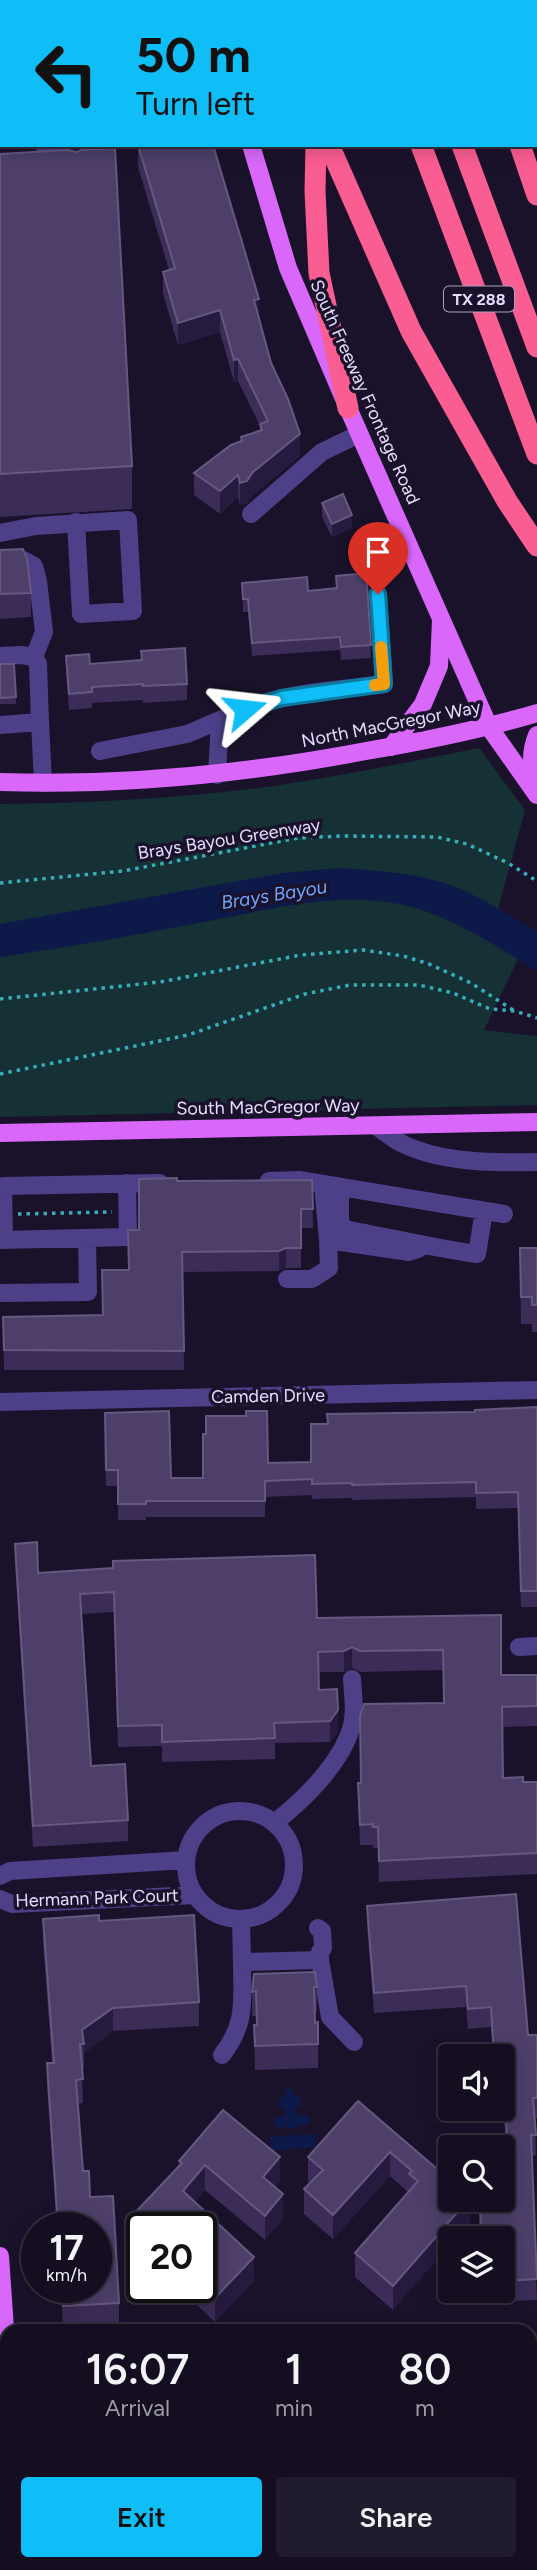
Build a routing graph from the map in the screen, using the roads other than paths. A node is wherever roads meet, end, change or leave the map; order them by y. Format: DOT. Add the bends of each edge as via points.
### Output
graph roads {
  1 [pos="47,147"];
  2 [pos="252,147"];
  3 [pos="316,147"];
  4 [pos="329,147"];
  5 [pos="422,147"];
  6 [pos="462,147"];
  7 [pos="521,147"];
  8 [pos="68,164"];
  9 [pos="41,166"];
  10 [pos="75,184"];
  11 [pos="537,195"];
  12 [pos="537,346"];
  13 [pos="348,408"];
  14 [pos="359,434"];
  15 [pos="537,454"];
  16 [pos="251,514"];
  17 [pos="76,523"];
  18 [pos="0,533"];
  19 [pos="537,546"];
  20 [pos="0,561"];
  21 [pos="378,594"];
  22 [pos="441,617"];
  23 [pos="0,656"];
  24 [pos="34,657"];
  25 [pos="537,713"];
  26 [pos="220,720"];
  27 [pos="40,722"];
  28 [pos="0,725"];
  29 [pos="489,727"];
  30 [pos="537,735"];
  31 [pos="391,747"];
  32 [pos="100,751"];
  33 [pos="217,775"];
  34 [pos="0,782"];
  35 [pos="43,783"];
  36 [pos="537,794"];
  37 [pos="537,1122"];
  38 [pos="376,1126"];
  39 [pos="0,1133"];
  40 [pos="537,1162"];
  41 [pos="246,1181"];
  42 [pos="180,1182"];
  43 [pos="127,1183"];
  44 [pos="331,1185"];
  45 [pos="484,1211"];
  46 [pos="504,1214"];
  47 [pos="87,1238"];
  48 [pos="2,1240"];
  49 [pos="328,1240"];
  50 [pos="425,1247"];
  51 [pos="287,1279"];
  52 [pos="0,1293"];
  53 [pos="537,1390"];
  54 [pos="0,1402"];
  55 [pos="352,1679"];
  56 [pos="274,1823"];
  57 [pos="186,1860"];
  58 [pos="0,1876"];
  59 [pos="195,1895"];
  60 [pos="0,1899"];
  61 [pos="241,1919"];
  62 [pos="318,1920"];
  63 [pos="320,1956"];
  64 [pos="242,1962"];
  65 [pos="354,2042"];
  66 [pos="222,2054"];
  67 [pos="0,2256"];
  68 [pos="5,2324"];
  1 -- 8 [label="street"];
  2 -- 13 [label="main road, South Freeway Frontage Road" via="288,268"];
  3 -- 13 [label="highway" via="319,273"];
  4 -- 19 [label="highway" via="411,331"];
  5 -- 15 [label="highway, TX 288"];
  6 -- 12 [label="highway"];
  7 -- 11 [label="highway"];
  8 -- 9 [label="street"];
  8 -- 10 [label="street"];
  13 -- 14 [label="main road, South Freeway Frontage Road"];
  14 -- 16 [label="street" via="322,452"];
  14 -- 22 [label="main road, South Freeway Frontage Road"];
  17 -- 17 [label="street" via="81,614 133,611 128,520"];
  17 -- 18 [label="street"];
  20 -- 24 [label="street" via="23,560 34,566 44,632"];
  21 -- 26 [label="street" via="384,684 282,698"];
  22 -- 29 [label="main road, South Freeway Frontage Road"];
  22 -- 31 [label="main road" via="439,666 423,704"];
  23 -- 24 [label="street"];
  24 -- 27 [label="street"];
  25 -- 29 [label="main road, North MacGregor Way"];
  26 -- 32 [label="street" via="187,734"];
  26 -- 33 [label="street"];
  27 -- 28 [label="street"];
  27 -- 35 [label="street"];
  29 -- 31 [label="main road, North MacGregor Way"];
  29 -- 36 [label="main road, South Freeway Frontage Road"];
  30 -- 36 [label="main road" via="531,768"];
  31 -- 33 [label="main road, North MacGregor Way"];
  33 -- 35 [label="main road, North MacGregor Way"];
  34 -- 35 [label="main road, North MacGregor Way"];
  37 -- 38 [label="main road, South MacGregor Way"];
  38 -- 39 [label="main road, South MacGregor Way"];
  38 -- 40 [label="street" via="402,1144 435,1155"];
  41 -- 44 [label="street"];
  42 -- 43 [label="street"];
  43 -- 47 [label="street" via="128,1237"];
  43 -- 48 [label="street" via="3,1186"];
  44 -- 45 [label="street"];
  44 -- 49 [label="street"];
  44 -- 50 [label="street" via="344,1229 410,1240"];
  45 -- 46 [label="street"];
  45 -- 50 [label="street" via="477,1254"];
  47 -- 48 [label="street"];
  47 -- 52 [label="street" via="88,1293"];
  49 -- 50 [label="street" via="408,1252"];
  49 -- 51 [label="street" via="329,1268 312,1279"];
  53 -- 54 [label="street, Camden Drive"];
  55 -- 56 [label="street" via="351,1731 326,1775"];
  56 -- 57 [label="street, Hermann Park Court" via="250,1811 215,1817 191,1842"];
  56 -- 61 [label="street" via="294,1856 289,1888 269,1911"];
  57 -- 58 [label="street, Hermann Park Court" via="10,1871"];
  57 -- 59 [label="street, Hermann Park Court" via="187,1878"];
  59 -- 60 [label="street, Hermann Park Court" via="12,1904"];
  59 -- 61 [label="street, Hermann Park Court" via="207,1908"];
  61 -- 64 [label="street"];
  62 -- 63 [label="street"];
  63 -- 64 [label="street"];
  63 -- 65 [label="street" via="330,2017"];
  64 -- 66 [label="street" via="240,2022"];
  67 -- 68 [label="main road"];
}
